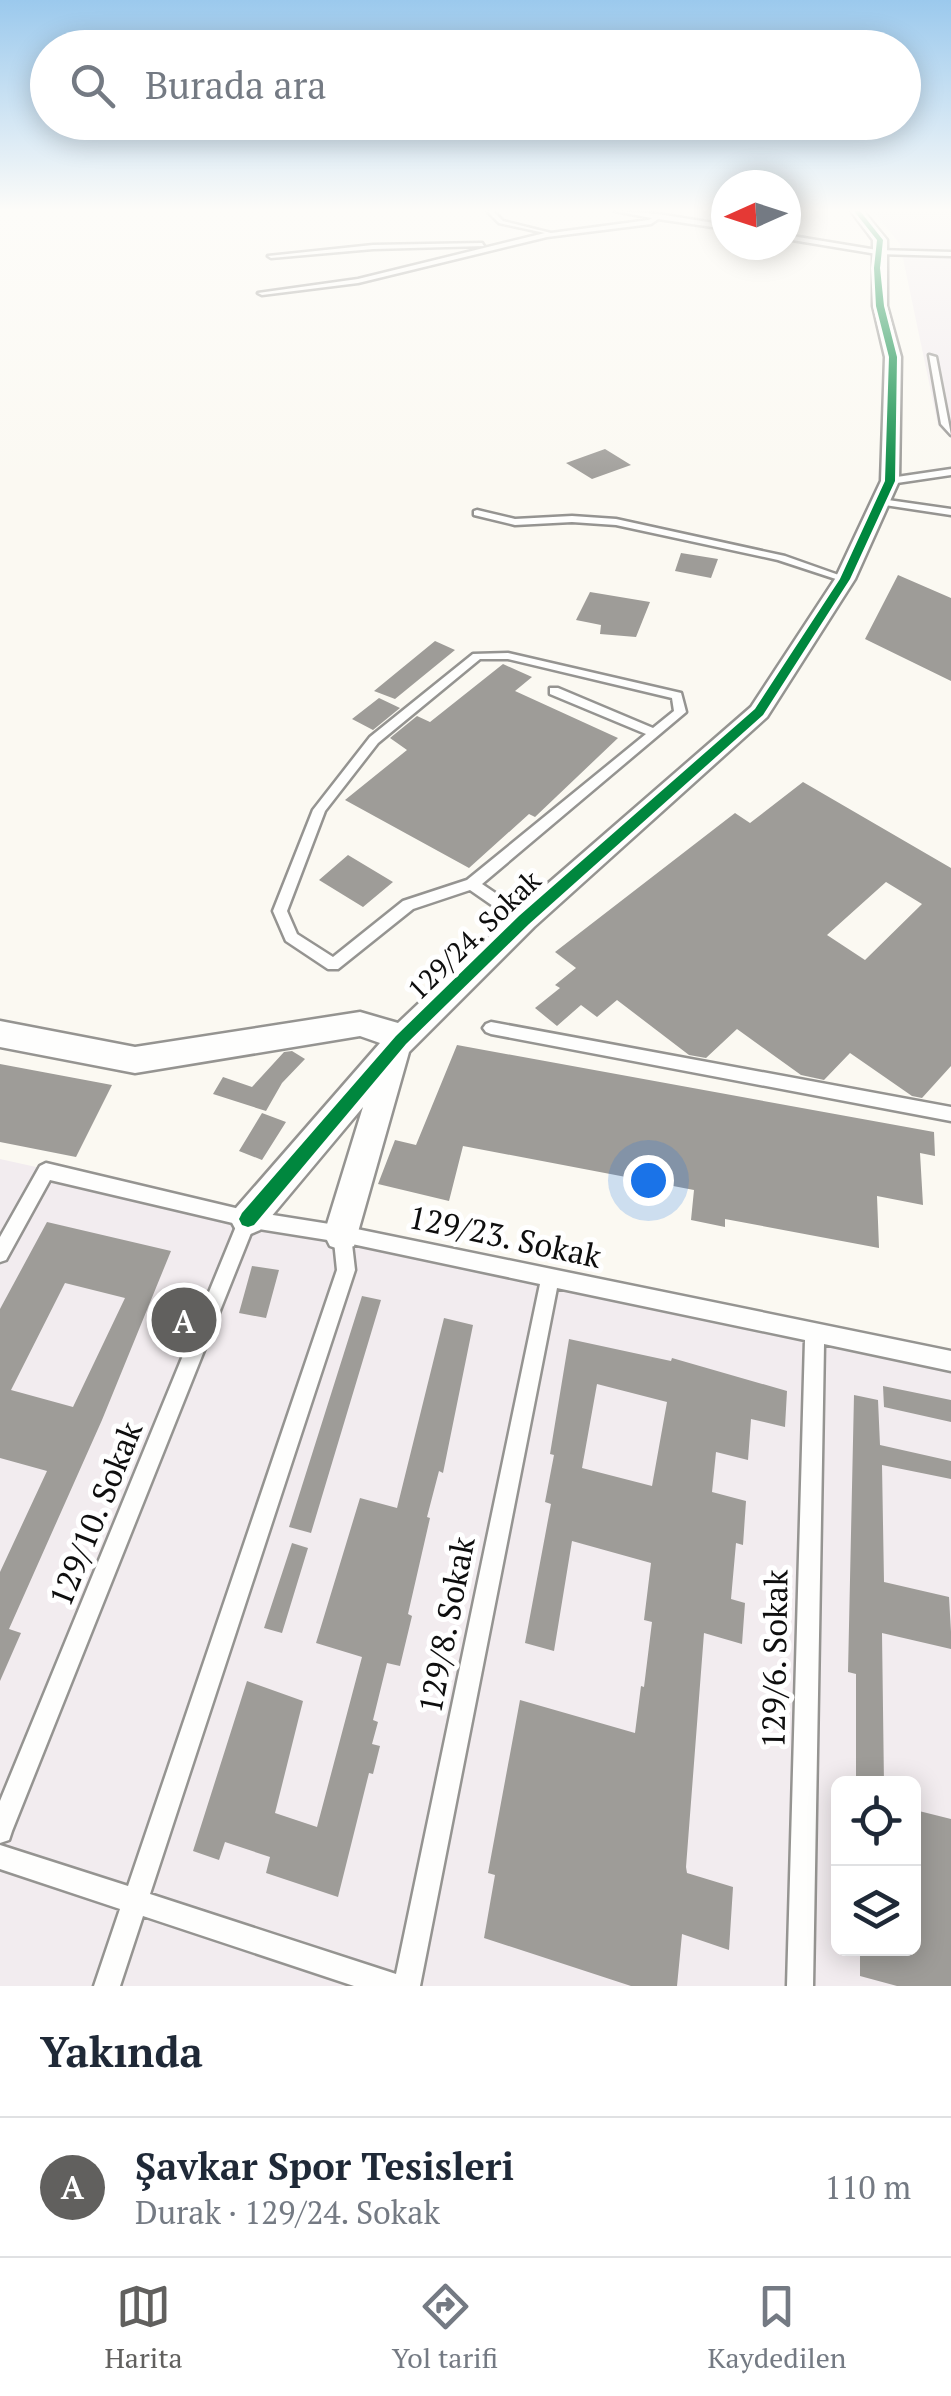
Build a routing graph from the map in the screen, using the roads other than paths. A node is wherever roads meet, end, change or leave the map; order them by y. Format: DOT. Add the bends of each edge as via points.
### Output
graph roads {
  1 [pos="880,304"];
  2 [pos="932,357"];
  3 [pos="951,432"];
  4 [pos="951,472"];
  5 [pos="890,481"];
  6 [pos="881,502"];
  7 [pos="951,512"];
  8 [pos="477,513"];
  9 [pos="845,579"];
  10 [pos="554,691"];
  11 [pos="655,733"];
  12 [pos="472,884"];
  13 [pos="524,920"];
  14 [pos="492,1028"];
  15 [pos="0,1034"];
  16 [pos="400,1041"];
  17 [pos="951,1114"];
  18 [pos="248,1219"];
  19 [pos="342,1234"];
  20 [pos="0,1254"];
  21 [pos="550,1277"];
  22 [pos="815,1334"];
  23 [pos="951,1361"];
  24 [pos="0,1831"];
  25 [pos="0,1856"];
  26 [pos="135,1901"];
  27 [pos="107,1986"];
  28 [pos="393,1986"];
  29 [pos="407,1986"];
  30 [pos="800,1986"];
  1 -- 5 [label="street" via="893,357"];
  2 -- 3 [label="lane"];
  4 -- 5 [label="lane"];
  5 -- 6 [label="street, 129/24. Sokak"];
  6 -- 7 [label="lane"];
  6 -- 9 [label="street, 129/24. Sokak"];
  8 -- 9 [label="lane" via="514,522 616,522"];
  9 -- 13 [label="street, 129/24. Sokak" via="759,712"];
  10 -- 11 [label="lane"];
  11 -- 12 [label="lane"];
  11 -- 12 [label="lane" via="680,712 678,696 508,656 477,656 374,740 318,810 280,912 291,937 333,965 408,905"];
  12 -- 13 [label="lane"];
  13 -- 16 [label="street, 129/24. Sokak"];
  14 -- 17 [label="lane"];
  15 -- 16 [label="street" via="135,1060 360,1024"];
  16 -- 18 [label="street, 129/24. Sokak"];
  16 -- 19 [label="street, 129/24. Sokak"];
  18 -- 19 [label="lane, 129/23. Sokak"];
  18 -- 20 [label="lane, 129/23. Sokak" via="46,1171"];
  18 -- 24 [label="lane, 129/10. Sokak"];
  19 -- 21 [label="lane, 129/23. Sokak"];
  19 -- 26 [label="lane" via="346,1270"];
  21 -- 22 [label="lane, 129/23. Sokak"];
  21 -- 29 [label="lane, 129/8. Sokak"];
  22 -- 23 [label="lane, 129/23. Sokak"];
  22 -- 30 [label="lane, 129/6. Sokak"];
  25 -- 26 [label="lane"];
  26 -- 27 [label="lane"];
  26 -- 28 [label="lane"];
}
